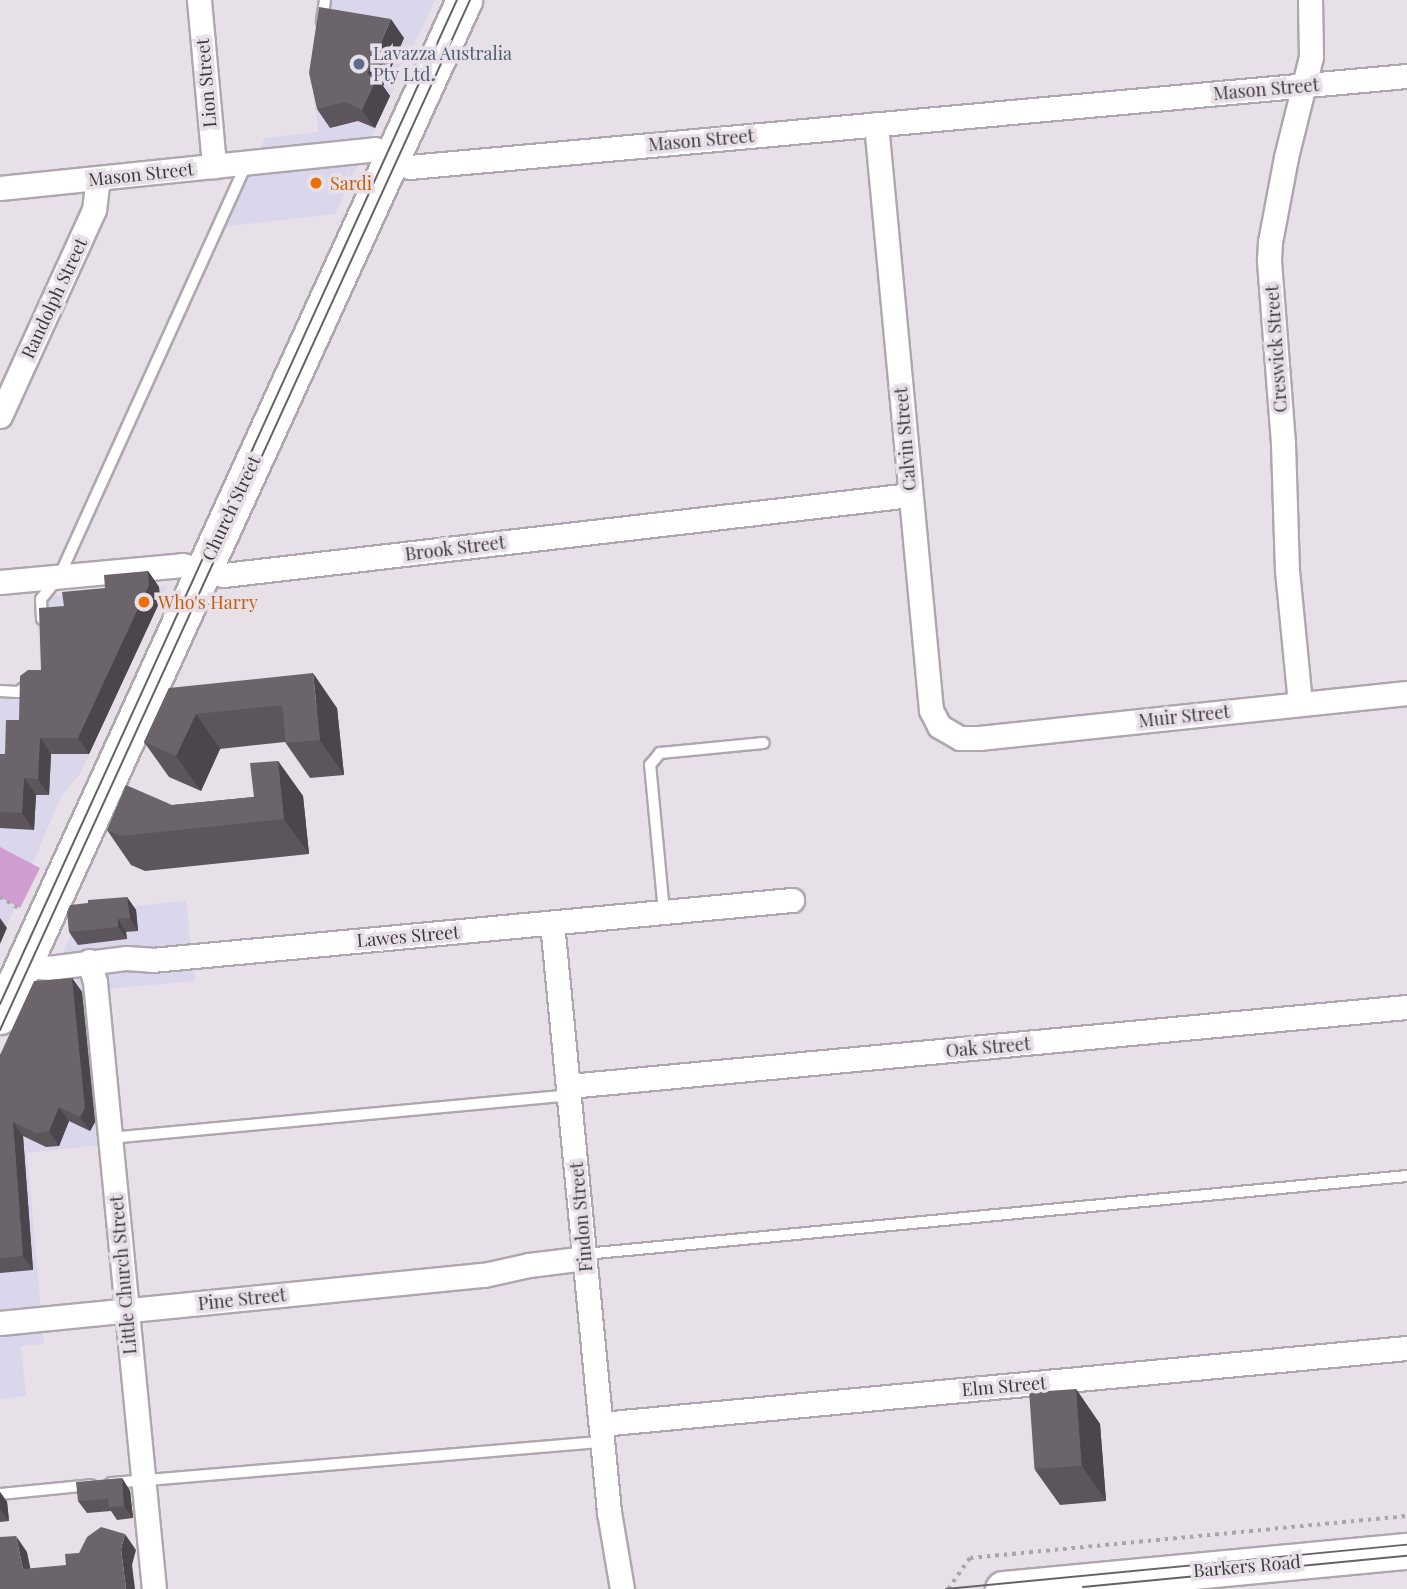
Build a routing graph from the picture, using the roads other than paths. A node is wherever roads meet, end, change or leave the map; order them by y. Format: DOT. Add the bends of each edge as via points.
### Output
graph roads {
  1 [pos="199,0"];
  2 [pos="326,0"];
  3 [pos="464,0"];
  4 [pos="1310,0"];
  5 [pos="319,36"];
  6 [pos="1407,76"];
  7 [pos="1305,86"];
  8 [pos="876,124"];
  9 [pos="391,158"];
  10 [pos="247,162"];
  11 [pos="214,166"];
  12 [pos="98,178"];
  13 [pos="0,188"];
  14 [pos="0,416"];
  15 [pos="910,495"];
  16 [pos="203,570"];
  17 [pos="59,577"];
  18 [pos="0,582"];
  19 [pos="43,636"];
  20 [pos="46,673"];
  21 [pos="0,691"];
  22 [pos="1407,692"];
  23 [pos="1300,703"];
  24 [pos="960,738"];
  25 [pos="764,743"];
  26 [pos="792,900"];
  27 [pos="664,912"];
  28 [pos="552,923"];
  29 [pos="89,961"];
  30 [pos="8,991"];
  31 [pos="1407,1007"];
  32 [pos="569,1091"];
  33 [pos="109,1138"];
  34 [pos="1407,1176"];
  35 [pos="586,1262"];
  36 [pos="127,1310"];
  37 [pos="0,1323"];
  38 [pos="1407,1348"];
  39 [pos="602,1433"];
  40 [pos="143,1479"];
  41 [pos="0,1494"];
  42 [pos="609,1512"];
  43 [pos="1407,1551"];
  44 [pos="154,1589"];
  45 [pos="608,1589"];
  46 [pos="622,1589"];
  47 [pos="1003,1589"];
  1 -- 11 [label="street, Lion Street"];
  2 -- 5 [label="lane"];
  3 -- 9 [label="main road, Church Street"];
  4 -- 7 [label="street, Creswick Street" via="1313,45"];
  6 -- 7 [label="street, Mason Street"];
  7 -- 8 [label="street, Mason Street"];
  7 -- 23 [label="street, Creswick Street" via="1286,157 1269,260 1287,571"];
  8 -- 9 [label="street, Mason Street" via="410,167"];
  8 -- 15 [label="street, Calvin Street"];
  9 -- 10 [label="street, Mason Street" via="375,149"];
  9 -- 16 [label="main road, Church Street"];
  10 -- 11 [label="street, Mason Street"];
  10 -- 17 [label="lane"];
  11 -- 12 [label="street, Mason Street"];
  12 -- 13 [label="street, Mason Street"];
  12 -- 14 [label="street, Randolph Street" via="94,210"];
  15 -- 16 [label="street, Brook Street" via="224,575"];
  15 -- 24 [label="street, Calvin Street" via="931,710 939,726"];
  16 -- 17 [label="street, Brook Street" via="182,565"];
  16 -- 30 [label="main road, Church Street"];
  17 -- 18 [label="street, Brook Street"];
  17 -- 19 [label="lane" via="41,598"];
  20 -- 21 [label="lane" via="18,692"];
  22 -- 23 [label="street, Muir Street"];
  23 -- 24 [label="street, Muir Street"];
  25 -- 27 [label="lane" via="660,753 650,765"];
  26 -- 27 [label="street, Lawes Street"];
  27 -- 28 [label="street, Lawes Street"];
  28 -- 29 [label="street, Lawes Street" via="152,960"];
  28 -- 32 [label="street, Findon Street"];
  29 -- 30 [label="street, Lawes Street" via="54,967"];
  29 -- 33 [label="street, Little Church Street" via="95,982"];
  31 -- 32 [label="street, Oak Street"];
  32 -- 33 [label="lane"];
  32 -- 35 [label="street, Findon Street"];
  33 -- 36 [label="street, Little Church Street"];
  34 -- 35 [label="lane"];
  35 -- 36 [label="street, Pine Street"];
  35 -- 39 [label="street, Findon Street"];
  36 -- 37 [label="street, Pine Street"];
  36 -- 40 [label="street, Little Church Street"];
  38 -- 39 [label="street, Elm Street"];
  39 -- 40 [label="lane"];
  39 -- 42 [label="street, Findon Street"];
  40 -- 41 [label="lane"];
  40 -- 44 [label="street, Little Church Street"];
  42 -- 45 [label="street, Findon Street"];
  42 -- 46 [label="street, Findon Street"];
  43 -- 47 [label="main road, Barkers Road"];
}
